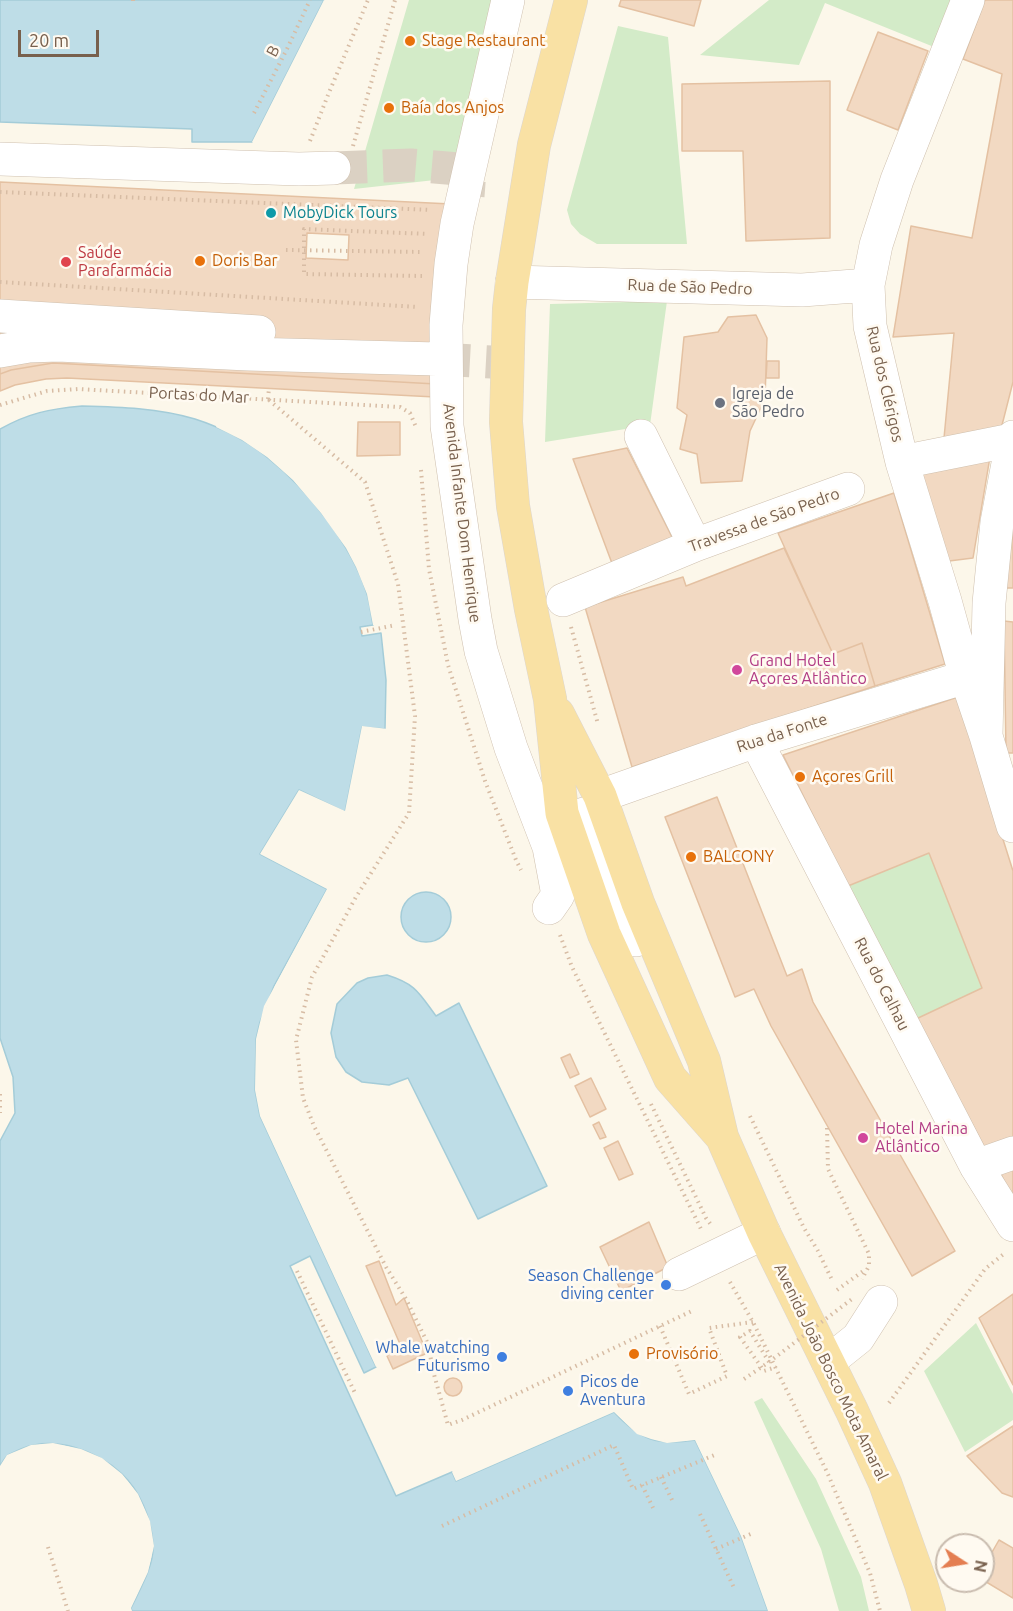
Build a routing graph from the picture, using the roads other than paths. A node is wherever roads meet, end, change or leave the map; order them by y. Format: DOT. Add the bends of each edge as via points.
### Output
graph roads {
  1 [pos="507,0"];
  2 [pos="571,0"];
  3 [pos="968,0"];
  4 [pos="0,159"];
  5 [pos="343,160"];
  6 [pos="512,282"];
  7 [pos="868,285"];
  8 [pos="0,316"];
  9 [pos="0,351"];
  10 [pos="352,357"];
  11 [pos="437,359"];
  12 [pos="641,436"];
  13 [pos="1012,439"];
  14 [pos="902,462"];
  15 [pos="848,489"];
  16 [pos="688,549"];
  17 [pos="563,600"];
  18 [pos="945,601"];
  19 [pos="1001,604"];
  20 [pos="467,657"];
  21 [pos="966,677"];
  22 [pos="987,736"];
  23 [pos="756,741"];
  24 [pos="1005,770"];
  25 [pos="582,808"];
  26 [pos="1013,826"];
  27 [pos="552,895"];
  28 [pos="604,934"];
  29 [pos="722,1137"];
  30 [pos="1013,1153"];
  31 [pos="976,1166"];
  32 [pos="1013,1225"];
  33 [pos="764,1233"];
  34 [pos="679,1274"];
  35 [pos="862,1294"];
  36 [pos="828,1362"];
  37 [pos="929,1611"];
  1 -- 27 [label="street, Avenida Infante Dom Henrique" via="459,213 443,244 447,426 481,651 511,748 549,847"];
  2 -- 6 [label="main road" via="534,145"];
  3 -- 7 [label="street, Rua dos Clérigos" via="897,180"];
  4 -- 5 [label="street" via="299,169"];
  6 -- 7 [label="street, Rua de São Pedro" via="802,290"];
  6 -- 25 [label="main road" via="506,422 513,506 550,699"];
  7 -- 14 [label="street, Rua dos Clérigos" via="870,326"];
  8 -- 10 [label="street" via="321,336 336,342"];
  9 -- 10 [label="street" via="58,345"];
  10 -- 11 [label="street"];
  12 -- 16 [label="street"];
  13 -- 14 [label="street"];
  13 -- 19 [label="street" via="997,522"];
  14 -- 18 [label="street, Rua dos Clérigos"];
  15 -- 16 [label="street, Travessa de São Pedro"];
  16 -- 17 [label="street, Travessa de São Pedro"];
  18 -- 19 [label="street"];
  18 -- 21 [label="street, Rua dos Clérigos"];
  19 -- 22 [label="street"];
  20 -- 27 [label="street"];
  21 -- 22 [label="street, Rua dos Clérigos"];
  21 -- 23 [label="street, Rua da Fonte"];
  22 -- 24 [label="street"];
  23 -- 25 [label="street, Rua da Fonte"];
  23 -- 31 [label="street, Rua do Calhau"];
  24 -- 26 [label="street"];
  25 -- 28 [label="main road, Avenida João Bosco Mota Amaral"];
  25 -- 29 [label="main road, Avenida João Bosco Mota Amaral" via="638,903 704,1061"];
  27 -- 28 [label="street"];
  28 -- 29 [label="main road, Avenida João Bosco Mota Amaral" via="670,1078"];
  29 -- 33 [label="main road, Avenida João Bosco Mota Amaral"];
  30 -- 31 [label="street"];
  31 -- 32 [label="street, Rua do Calhau"];
  33 -- 34 [label="street"];
  33 -- 36 [label="main road, Avenida João Bosco Mota Amaral"];
  35 -- 36 [label="street" via="858,1338"];
  36 -- 37 [label="main road, Avenida João Bosco Mota Amaral" via="885,1483"];
}
